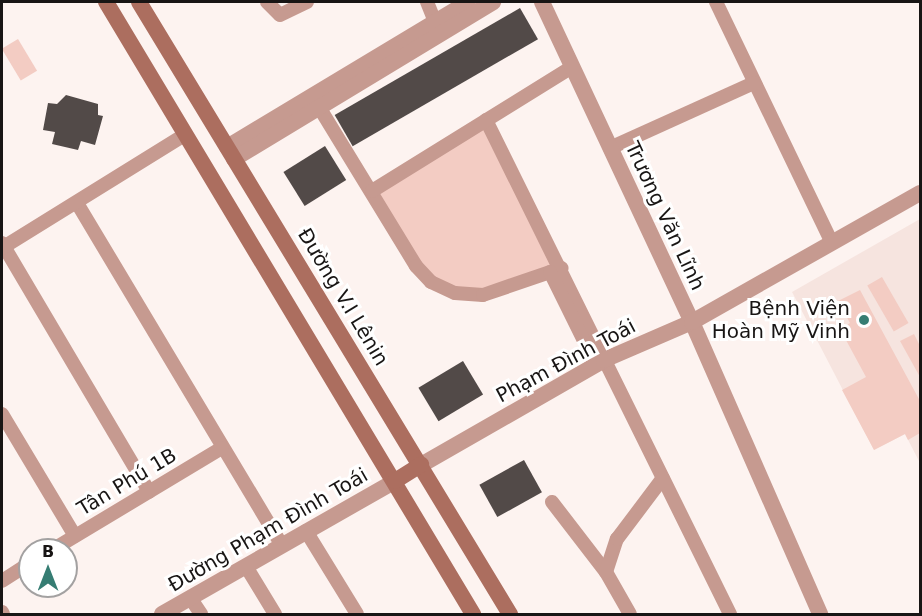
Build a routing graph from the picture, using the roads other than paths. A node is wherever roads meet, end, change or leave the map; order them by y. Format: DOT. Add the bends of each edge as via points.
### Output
graph roads {
  1 [pos="106,2"];
  2 [pos="267,2"];
  3 [pos="307,2"];
  4 [pos="427,2"];
  5 [pos="468,2"];
  6 [pos="492,2"];
  7 [pos="542,2"];
  8 [pos="716,2"];
  9 [pos="142,3"];
  10 [pos="435,22"];
  11 [pos="570,68"];
  12 [pos="754,83"];
  13 [pos="318,107"];
  14 [pos="211,119"];
  15 [pos="486,120"];
  16 [pos="186,134"];
  17 [pos="610,148"];
  18 [pos="231,153"];
  19 [pos="372,191"];
  20 [pos="921,194"];
  21 [pos="77,203"];
  22 [pos="831,241"];
  23 [pos="2,246"];
  24 [pos="556,270"];
  25 [pos="692,322"];
  26 [pos="600,362"];
  27 [pos="2,414"];
  28 [pos="222,448"];
  29 [pos="421,465"];
  30 [pos="663,478"];
  31 [pos="395,481"];
  32 [pos="149,492"];
  33 [pos="552,502"];
  34 [pos="306,531"];
  35 [pos="75,536"];
  36 [pos="72,538"];
  37 [pos="282,545"];
  38 [pos="246,568"];
  39 [pos="18,571"];
  40 [pos="606,572"];
  41 [pos="2,581"];
  42 [pos="191,599"];
  43 [pos="162,615"];
  44 [pos="201,615"];
  45 [pos="275,615"];
  46 [pos="357,615"];
  47 [pos="473,615"];
  48 [pos="510,615"];
  49 [pos="630,615"];
  50 [pos="730,615"];
  51 [pos="820,615"];
  1 -- 16 [label="main road"];
  2 -- 3 [label="street" via="280,15"];
  4 -- 10 [label="street"];
  5 -- 10 [label="street"];
  6 -- 13 [label="street"];
  7 -- 11 [label="street, Trương Văn Lĩnh"];
  8 -- 12 [label="street"];
  9 -- 14 [label="main road, Đường V.I Lênin"];
  10 -- 18 [label="street"];
  11 -- 15 [label="street"];
  11 -- 17 [label="street, Trương Văn Lĩnh"];
  12 -- 17 [label="street"];
  12 -- 22 [label="street"];
  13 -- 18 [label="street"];
  13 -- 19 [label="street"];
  14 -- 16 [label="main road"];
  14 -- 18 [label="main road, Đường V.I Lênin"];
  15 -- 19 [label="street"];
  15 -- 24 [label="street"];
  16 -- 21 [label="street"];
  16 -- 31 [label="main road"];
  17 -- 25 [label="street, Trương Văn Lĩnh"];
  18 -- 29 [label="main road, Đường V.I Lênin"];
  19 -- 24 [label="street" via="416,266 446,291 483,295"];
  20 -- 22 [label="street, Phạm Đình Toái"];
  21 -- 23 [label="street"];
  21 -- 28 [label="street"];
  22 -- 25 [label="street, Phạm Đình Toái"];
  23 -- 32 [label="street"];
  24 -- 26 [label="street"];
  25 -- 26 [label="street, Phạm Đình Toái"];
  25 -- 51 [label="street, Trương Văn Lĩnh"];
  26 -- 29 [label="street, Phạm Đình Toái"];
  26 -- 30 [label="street"];
  27 -- 35 [label="street"];
  28 -- 32 [label="street, Tân Phú 1B"];
  28 -- 37 [label="street"];
  29 -- 31 [label="main road"];
  29 -- 48 [label="main road, Đường V.I Lênin"];
  30 -- 40 [label="street" via="617,539"];
  30 -- 50 [label="street"];
  31 -- 34 [label="street, Đường Phạm Đình Toái"];
  31 -- 47 [label="main road"];
  32 -- 35 [label="street, Tân Phú 1B"];
  33 -- 40 [label="street"];
  34 -- 37 [label="street, Đường Phạm Đình Toái"];
  34 -- 46 [label="street"];
  35 -- 36 [label="street, Tân Phú 1B"];
  37 -- 38 [label="street, Đường Phạm Đình Toái"];
  38 -- 42 [label="street, Đường Phạm Đình Toái"];
  38 -- 45 [label="street"];
  39 -- 41 [label="street"];
  40 -- 49 [label="street"];
  42 -- 43 [label="street, Đường Phạm Đình Toái"];
  42 -- 44 [label="street"];
}
